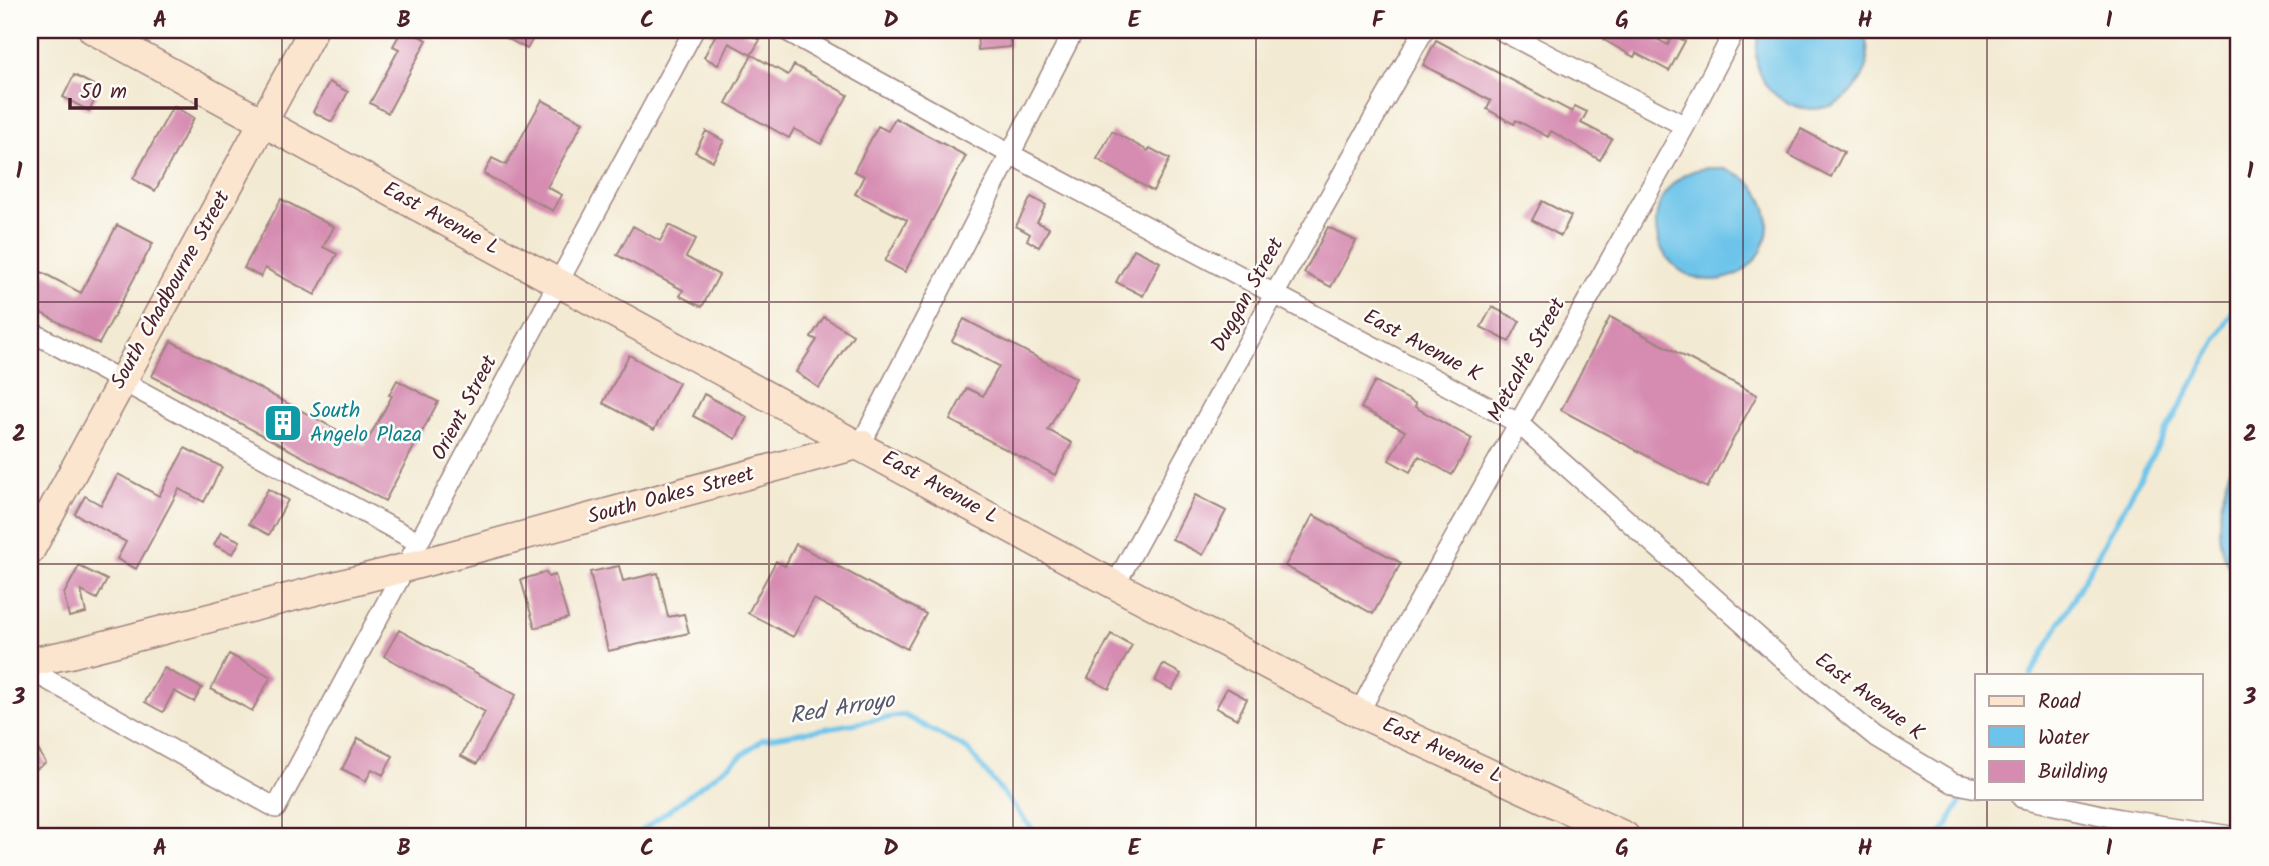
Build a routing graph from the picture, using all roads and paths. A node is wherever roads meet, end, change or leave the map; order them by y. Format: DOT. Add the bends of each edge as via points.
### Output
graph roads {
  1 [pos="93,30"];
  2 [pos="313,30"];
  3 [pos="694,30"];
  4 [pos="785,30"];
  5 [pos="1074,30"];
  6 [pos="1424,30"];
  7 [pos="1500,30"];
  8 [pos="1735,30"];
  9 [pos="264,122"];
  10 [pos="1685,126"];
  11 [pos="1010,154"];
  12 [pos="558,283"];
  13 [pos="1275,293"];
  14 [pos="30,331"];
  15 [pos="121,380"];
  16 [pos="1518,423"];
  17 [pos="861,444"];
  18 [pos="418,542"];
  19 [pos="30,551"];
  20 [pos="404,568"];
  21 [pos="1115,584"];
  22 [pos="33,672"];
  23 [pos="1359,713"];
  24 [pos="1975,788"];
  25 [pos="2031,800"];
  26 [pos="1625,836"];
  27 [pos="2231,836"];
  1 -- 9 [label="main road, East Avenue L"];
  2 -- 9 [label="main road, South Chadbourne Street"];
  3 -- 12 [label="street, Orient Street"];
  4 -- 11 [label="street, East Avenue K"];
  5 -- 11 [label="street"];
  6 -- 13 [label="street, Duggan Street"];
  7 -- 10 [label="street"];
  8 -- 10 [label="street, Metcalfe Street"];
  9 -- 12 [label="main road, East Avenue L"];
  9 -- 15 [label="main road, South Chadbourne Street"];
  10 -- 16 [label="street, Metcalfe Street"];
  11 -- 13 [label="street, East Avenue K"];
  11 -- 17 [label="street"];
  12 -- 17 [label="main road, East Avenue L"];
  12 -- 18 [label="street, Orient Street"];
  13 -- 16 [label="street, East Avenue K"];
  13 -- 21 [label="street, Duggan Street"];
  14 -- 15 [label="street"];
  15 -- 18 [label="street"];
  15 -- 19 [label="main road, South Chadbourne Street"];
  16 -- 23 [label="street, Metcalfe Street"];
  16 -- 24 [label="street, East Avenue K" via="1876,737 1955,783"];
  17 -- 20 [label="main road, South Oakes Street"];
  17 -- 21 [label="main road, East Avenue L"];
  18 -- 20 [label="street, Orient Street"];
  20 -- 22 [label="main road, South Oakes Street" via="78,652"];
  20 -- 22 [label="street, Orient Street" via="275,807"];
  21 -- 23 [label="main road, East Avenue L"];
  23 -- 26 [label="main road, East Avenue L"];
  25 -- 27 [label="street"];
}
